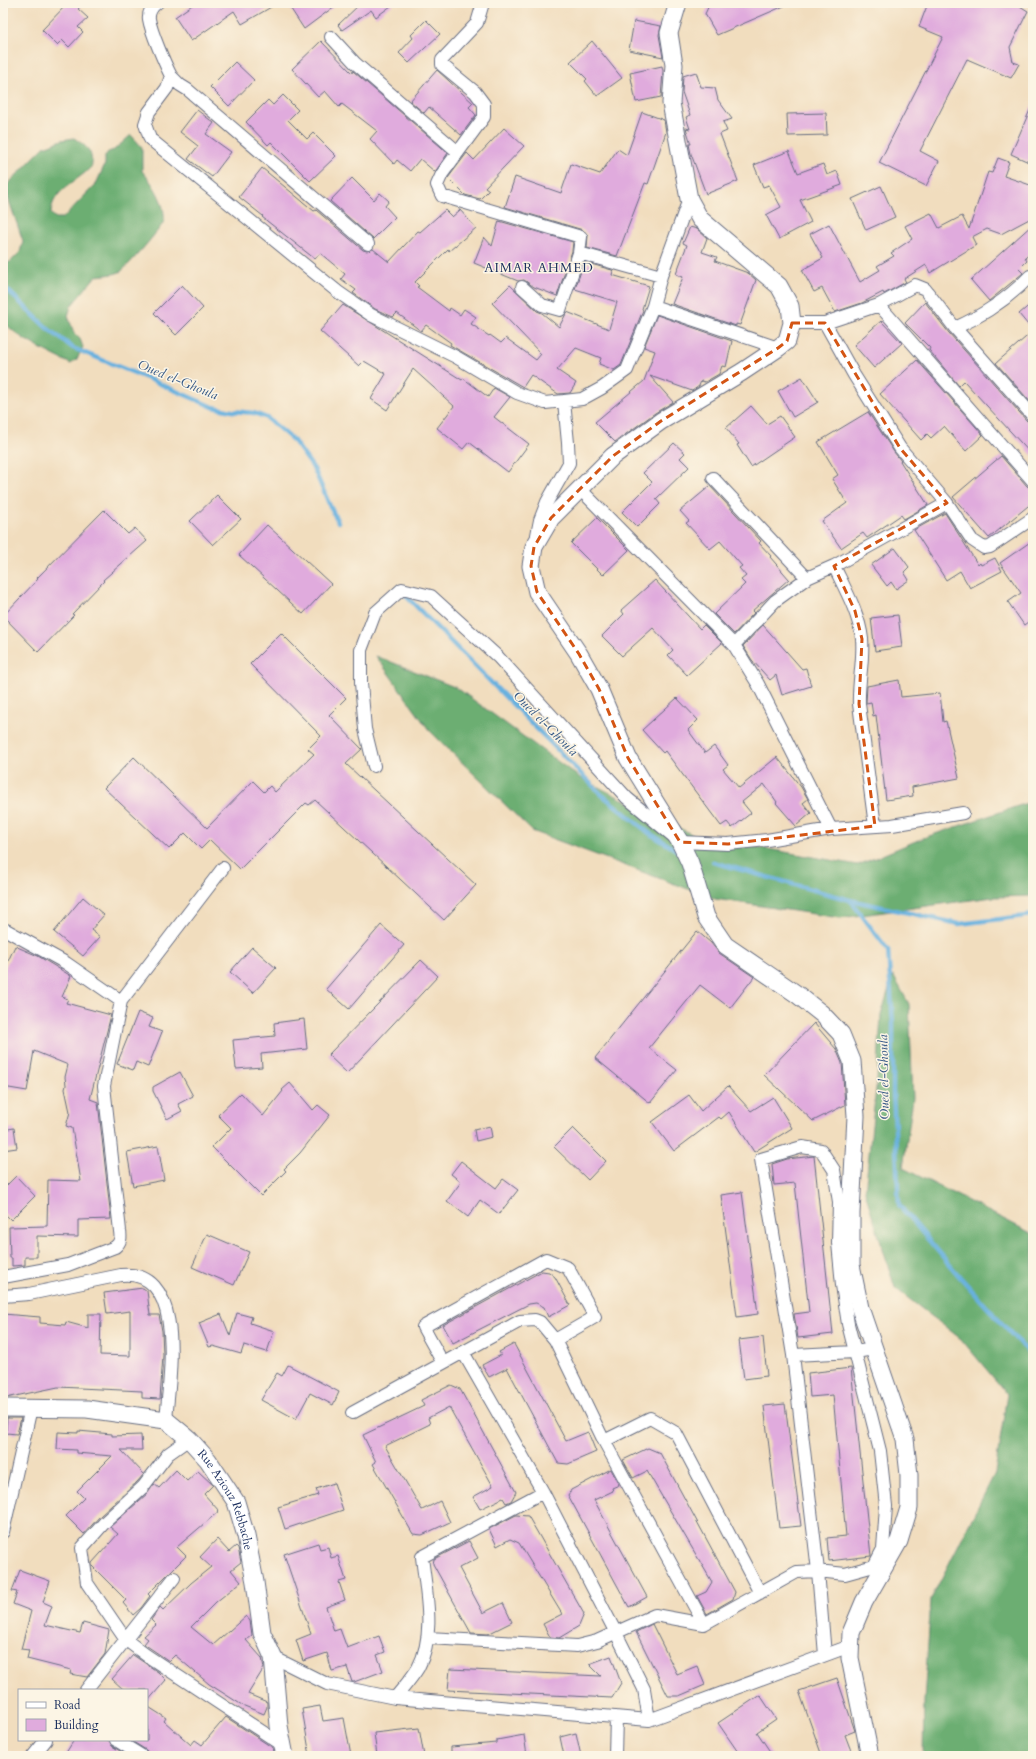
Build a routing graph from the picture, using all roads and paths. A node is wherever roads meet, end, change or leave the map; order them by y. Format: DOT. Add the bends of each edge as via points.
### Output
graph roads {
  1 [pos="157,3"];
  2 [pos="483,3"];
  3 [pos="678,3"];
  4 [pos="331,37"];
  5 [pos="171,76"];
  6 [pos="458,152"];
  7 [pos="690,199"];
  8 [pos="368,244"];
  9 [pos="579,253"];
  10 [pos="1032,274"];
  11 [pos="661,276"];
  12 [pos="522,287"];
  13 [pos="879,305"];
  14 [pos="653,306"];
  15 [pos="792,323"];
  16 [pos="825,323"];
  17 [pos="955,328"];
  18 [pos="778,348"];
  19 [pos="564,401"];
  20 [pos="1033,416"];
  21 [pos="713,478"];
  22 [pos="1033,482"];
  23 [pos="581,490"];
  24 [pos="947,503"];
  25 [pos="1033,518"];
  26 [pos="534,547"];
  27 [pos="834,566"];
  28 [pos="807,578"];
  29 [pos="734,644"];
  30 [pos="374,766"];
  31 [pos="963,813"];
  32 [pos="875,826"];
  33 [pos="830,829"];
  34 [pos="680,842"];
  35 [pos="223,868"];
  36 [pos="3,930"];
  37 [pos="121,1000"];
  38 [pos="3,1276"];
  39 [pos="3,1296"];
  40 [pos="555,1340"];
  41 [pos="874,1349"];
  42 [pos="463,1352"];
  43 [pos="855,1352"];
  44 [pos="793,1355"];
  45 [pos="443,1363"];
  46 [pos="3,1407"];
  47 [pos="31,1408"];
  48 [pos="352,1413"];
  49 [pos="166,1420"];
  50 [pos="189,1439"];
  51 [pos="604,1441"];
  52 [pos="543,1492"];
  53 [pos="3,1532"];
  54 [pos="818,1571"];
  55 [pos="174,1578"];
  56 [pos="760,1593"];
  57 [pos="704,1624"];
  58 [pos="616,1633"];
  59 [pos="428,1638"];
  60 [pos="126,1640"];
  61 [pos="850,1646"];
  62 [pos="825,1655"];
  63 [pos="273,1658"];
  64 [pos="87,1689"];
  65 [pos="396,1698"];
  66 [pos="616,1718"];
  67 [pos="649,1720"];
  68 [pos="45,1741"];
  69 [pos="118,1741"];
  70 [pos="285,1751"];
  71 [pos="33,1756"];
  72 [pos="142,1756"];
  73 [pos="616,1756"];
  74 [pos="870,1756"];
  1 -- 5 [label="street" via="149,18"];
  2 -- 6 [label="street" via="477,23 442,60 442,65 475,92 484,104 484,117"];
  3 -- 7 [label="main road" via="670,33 674,65 671,103"];
  4 -- 6 [label="street" via="355,63"];
  5 -- 8 [label="street"];
  5 -- 19 [label="street" via="167,88 149,112 145,124 150,140 338,292 371,315 456,357 517,393 545,403"];
  6 -- 9 [label="street" via="437,185 442,196 580,237"];
  7 -- 11 [label="street"];
  7 -- 15 [label="main road" via="700,219 779,286 790,306"];
  9 -- 11 [label="street"];
  9 -- 12 [label="street" via="560,310 542,305"];
  10 -- 17 [label="street" via="999,304"];
  11 -- 14 [label="street"];
  13 -- 16 [label="street"];
  13 -- 17 [label="street" via="915,285 925,289"];
  13 -- 22 [label="street"];
  14 -- 18 [label="street"];
  14 -- 19 [label="street" via="627,370 582,399"];
  15 -- 16 [label="street"];
  15 -- 18 [label="main road" via="787,341"];
  16 -- 24 [label="street" via="900,448"];
  17 -- 20 [label="street"];
  18 -- 23 [label="main road" via="661,421 613,456"];
  19 -- 26 [label="street" via="569,462 542,514"];
  21 -- 28 [label="street"];
  23 -- 26 [label="main road" via="551,518"];
  23 -- 29 [label="street"];
  24 -- 25 [label="street" via="972,540 984,548 990,547"];
  24 -- 27 [label="street"];
  26 -- 34 [label="main road" via="531,566 537,592 579,654 599,689 628,758"];
  27 -- 28 [label="street"];
  27 -- 32 [label="street" via="856,616 862,639 859,704"];
  28 -- 29 [label="street" via="775,601"];
  29 -- 33 [label="street" via="758,684"];
  30 -- 34 [label="street" via="365,729 361,650 375,613 402,589 432,596 498,657 627,798"];
  31 -- 32 [label="street" via="923,821"];
  32 -- 33 [label="street"];
  33 -- 34 [label="street" via="728,844"];
  34 -- 41 [label="main road" via="690,863 706,917 725,945 822,1014 841,1034 852,1061 856,1116 850,1214 851,1265 860,1308"];
  35 -- 37 [label="street"];
  36 -- 37 [label="street" via="66,963"];
  37 -- 38 [label="street" via="104,1086 121,1239 115,1247 68,1265"];
  39 -- 49 [label="street" via="29,1294 122,1275 136,1275 150,1281 163,1302 171,1334"];
  40 -- 42 [label="street" via="540,1322 527,1320 520,1321"];
  40 -- 45 [label="street" via="595,1318 568,1268 546,1259 423,1327"];
  40 -- 51 [label="street"];
  41 -- 43 [label="street"];
  41 -- 61 [label="main road" via="905,1439 909,1508 899,1542 864,1602 851,1633"];
  42 -- 45 [label="street"];
  42 -- 52 [label="street"];
  43 -- 44 [label="street"];
  43 -- 44 [label="street" via="842,1285 838,1243 839,1202 834,1170 821,1150 802,1147 761,1158"];
  43 -- 54 [label="street" via="880,1451 886,1506 883,1549 874,1566 845,1574"];
  44 -- 54 [label="street"];
  45 -- 48 [label="street"];
  46 -- 47 [label="main road"];
  47 -- 49 [label="main road" via="87,1409"];
  47 -- 53 [label="street"];
  49 -- 50 [label="main road, Rue Aziouz Rebbache"];
  50 -- 60 [label="street" via="168,1454 143,1487 105,1522 82,1548 87,1583"];
  50 -- 63 [label="main road, Rue Aziouz Rebbache" via="208,1460 236,1502 246,1536 262,1633"];
  51 -- 56 [label="street" via="650,1418 676,1434"];
  51 -- 57 [label="street"];
  52 -- 58 [label="street"];
  52 -- 59 [label="street" via="422,1557 429,1620"];
  54 -- 56 [label="street" via="797,1572"];
  54 -- 62 [label="street"];
  55 -- 60 [label="street"];
  56 -- 57 [label="street"];
  57 -- 58 [label="street" via="655,1615"];
  58 -- 59 [label="street" via="577,1646"];
  58 -- 67 [label="street" via="644,1689"];
  59 -- 65 [label="street" via="418,1667"];
  60 -- 64 [label="street"];
  60 -- 70 [label="street"];
  61 -- 62 [label="street"];
  61 -- 74 [label="main road" via="850,1658"];
  62 -- 67 [label="street"];
  63 -- 65 [label="street" via="327,1684"];
  63 -- 70 [label="main road, Rue Aziouz Rebbache" via="279,1726"];
  65 -- 66 [label="street"];
  66 -- 67 [label="street"];
  66 -- 73 [label="street"];
  68 -- 71 [label="street"];
  69 -- 72 [label="street"];
}
